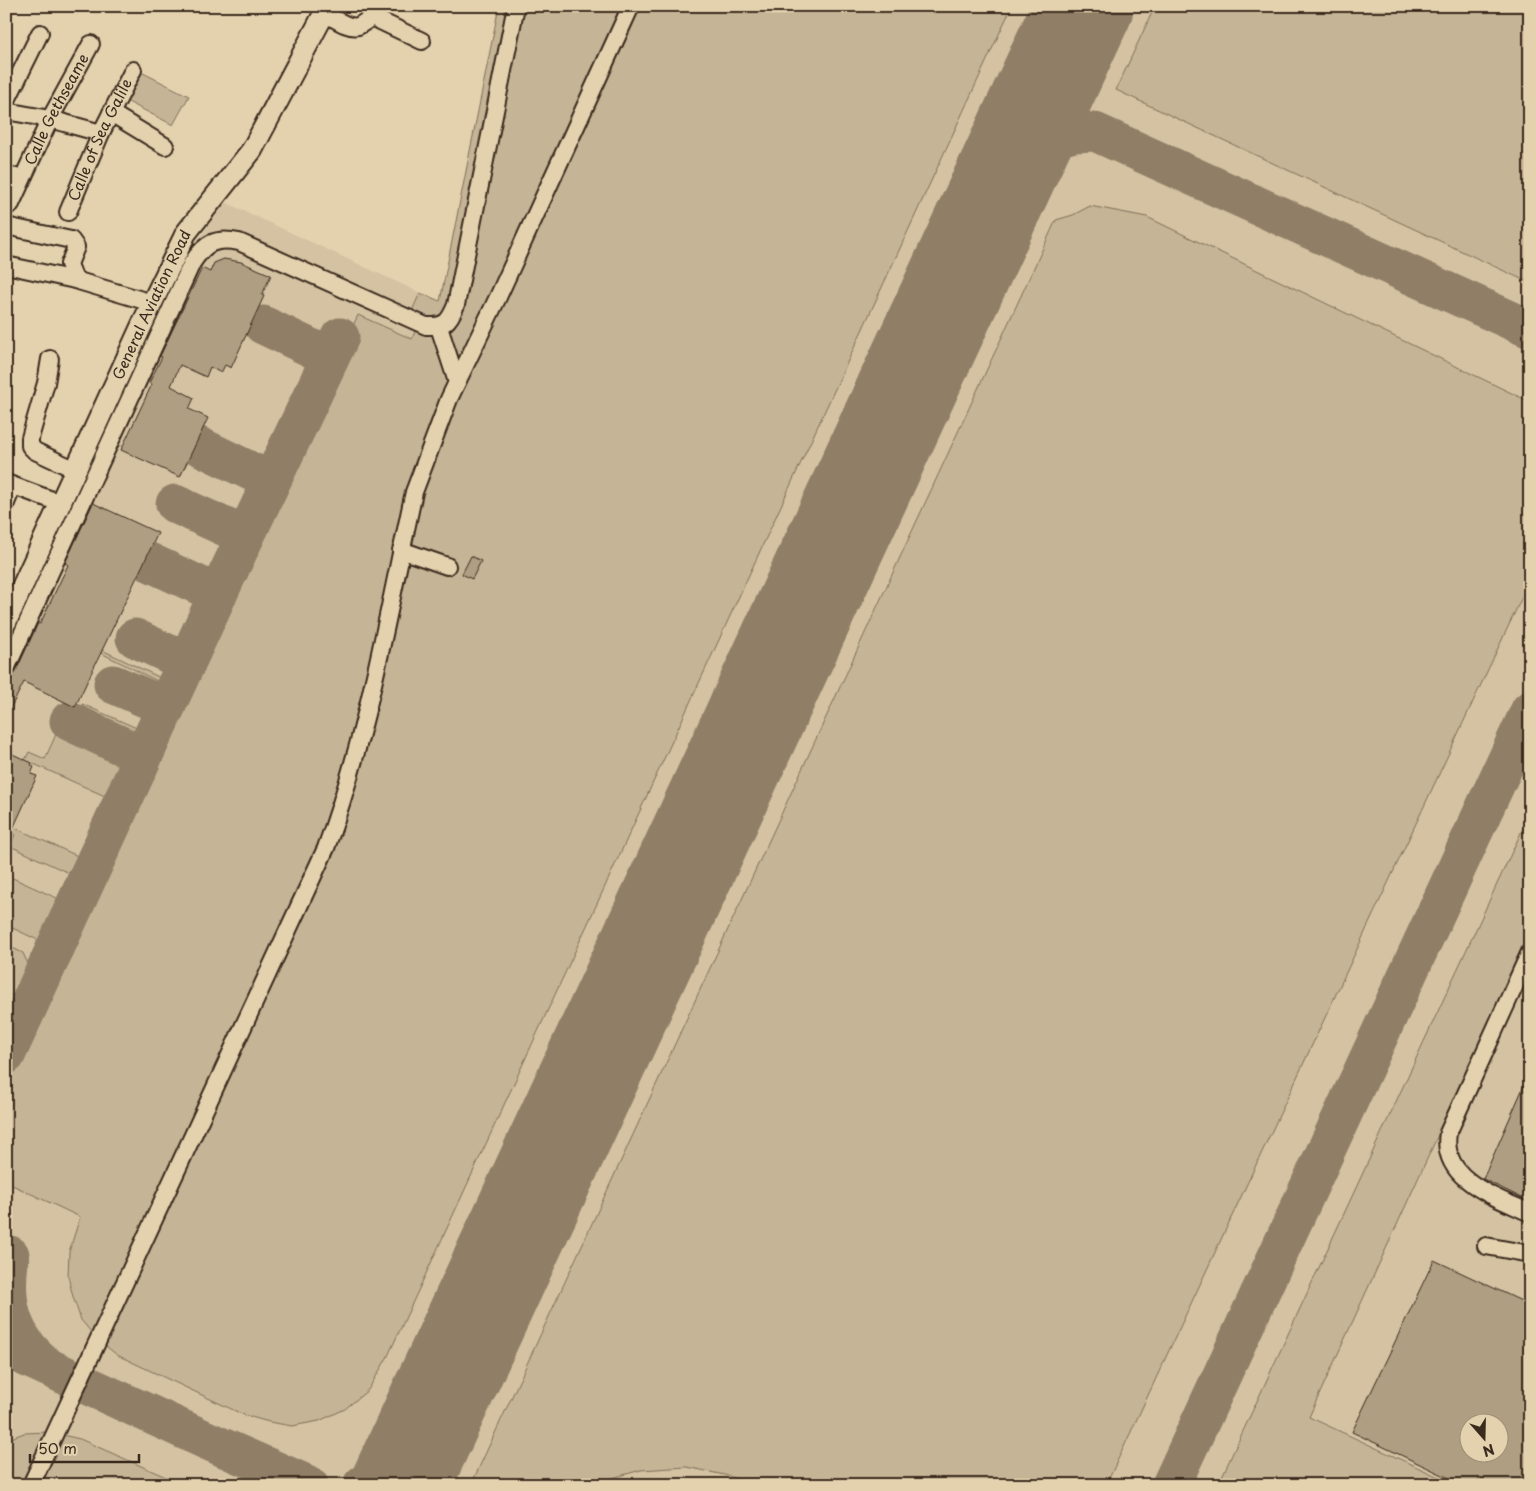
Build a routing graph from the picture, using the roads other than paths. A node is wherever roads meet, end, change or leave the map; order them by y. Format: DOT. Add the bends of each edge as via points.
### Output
graph roads {
  1 [pos="516,6"];
  2 [pos="631,6"];
  3 [pos="326,10"];
  4 [pos="40,33"];
  5 [pos="422,41"];
  6 [pos="91,44"];
  7 [pos="133,70"];
  8 [pos="6,102"];
  9 [pos="6,111"];
  10 [pos="111,113"];
  11 [pos="50,120"];
  12 [pos="101,133"];
  13 [pos="165,146"];
  14 [pos="14,176"];
  15 [pos="11,204"];
  16 [pos="68,212"];
  17 [pos="6,226"];
  18 [pos="6,265"];
  19 [pos="75,280"];
  20 [pos="152,303"];
  21 [pos="438,327"];
  22 [pos="50,359"];
  23 [pos="457,382"];
  24 [pos="76,470"];
  25 [pos="10,485"];
  26 [pos="6,503"];
  27 [pos="60,503"];
  28 [pos="401,550"];
  29 [pos="447,566"];
  30 [pos="6,621"];
  31 [pos="6,670"];
  32 [pos="1530,952"];
  33 [pos="1530,1213"];
  34 [pos="1486,1246"];
  35 [pos="1530,1254"];
  36 [pos="31,1485"];
  1 -- 21 [label="street" via="456,305 452,316"];
  2 -- 23 [label="street"];
  3 -- 5 [label="street" via="348,25 360,25 372,18"];
  3 -- 20 [label="main road, General Aviation Road" via="252,150 186,233"];
  4 -- 8 [label="street"];
  6 -- 11 [label="street, Calle Gethseame"];
  7 -- 10 [label="street, Calle of Sea Galile"];
  9 -- 11 [label="street"];
  10 -- 12 [label="street, Calle of Sea Galile"];
  10 -- 13 [label="street"];
  11 -- 12 [label="street"];
  11 -- 14 [label="street, Calle Gethseame"];
  12 -- 16 [label="street, Calle of Sea Galile"];
  14 -- 15 [label="street, Calle Gethseame"];
  17 -- 19 [label="street" via="71,240 76,247 69,264"];
  18 -- 19 [label="street"];
  19 -- 20 [label="street"];
  20 -- 24 [label="main road, General Aviation Road"];
  21 -- 23 [label="street"];
  21 -- 31 [label="street" via="418,323 239,242 218,240 206,245 192,263"];
  22 -- 24 [label="street" via="30,446"];
  23 -- 28 [label="street" via="414,492"];
  24 -- 27 [label="main road, General Aviation Road"];
  25 -- 26 [label="street"];
  25 -- 27 [label="street"];
  27 -- 30 [label="main road, General Aviation Road"];
  28 -- 29 [label="street"];
  28 -- 36 [label="street" via="357,755 326,848"];
  32 -- 33 [label="street" via="1446,1142 1448,1157 1460,1174 1476,1187"];
  34 -- 35 [label="street"];
}
